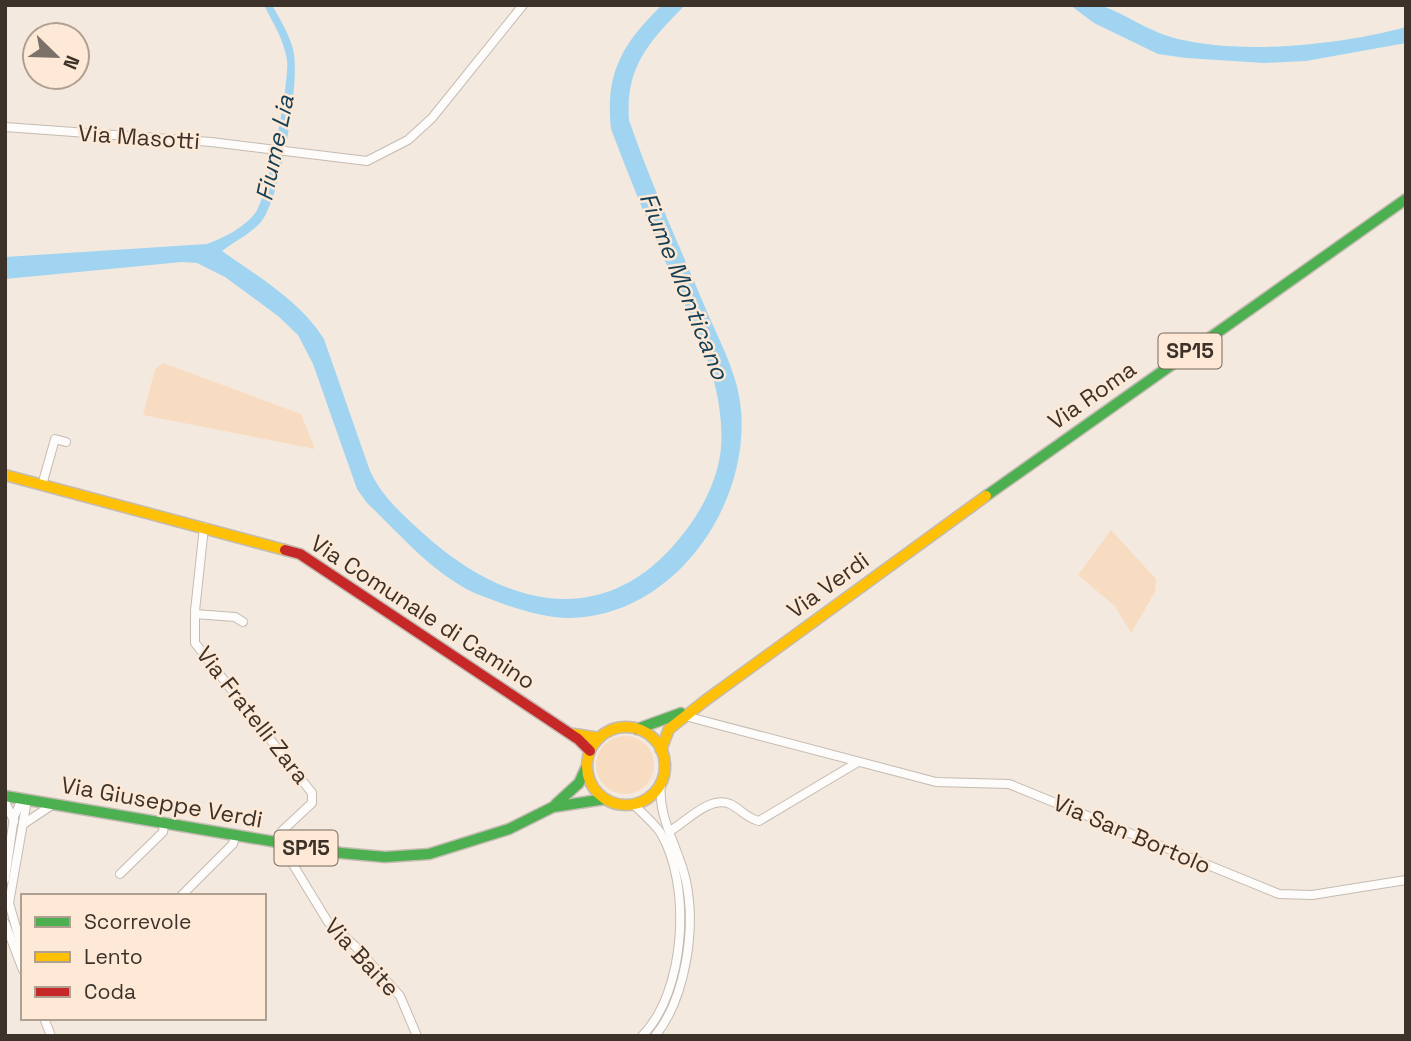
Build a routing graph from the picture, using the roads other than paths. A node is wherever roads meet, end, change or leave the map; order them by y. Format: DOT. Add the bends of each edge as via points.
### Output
graph roads {
  1 [pos="523,5"];
  2 [pos="5,127"];
  3 [pos="1406,199"];
  4 [pos="66,442"];
  5 [pos="5,475"];
  6 [pos="42,485"];
  7 [pos="974,503"];
  8 [pos="204,527"];
  9 [pos="195,614"];
  10 [pos="243,622"];
  11 [pos="706,700"];
  12 [pos="685,716"];
  13 [pos="637,729"];
  14 [pos="568,732"];
  15 [pos="599,738"];
  16 [pos="661,750"];
  17 [pos="590,751"];
  18 [pos="858,762"];
  19 [pos="587,765"];
  20 [pos="661,783"];
  21 [pos="5,796"];
  22 [pos="605,799"];
  23 [pos="25,800"];
  24 [pos="5,802"];
  25 [pos="53,805"];
  26 [pos="634,805"];
  27 [pos="553,807"];
  28 [pos="14,821"];
  29 [pos="25,823"];
  30 [pos="164,824"];
  31 [pos="670,831"];
  32 [pos="235,836"];
  33 [pos="282,844"];
  34 [pos="120,873"];
  35 [pos="5,879"];
  36 [pos="1406,880"];
  37 [pos="183,894"];
  38 [pos="8,913"];
  39 [pos="5,923"];
  40 [pos="21,946"];
  41 [pos="21,965"];
  42 [pos="43,1020"];
  43 [pos="51,1036"];
  44 [pos="417,1036"];
  45 [pos="642,1036"];
  46 [pos="656,1036"];
  1 -- 2 [label="street, Via Masotti" via="439,110 408,140 392,151 359,161 185,139"];
  3 -- 7 [label="main road, Via Roma / SP15"];
  4 -- 6 [label="street" via="55,439"];
  5 -- 6 [label="main road, Via Comunale di Camino"];
  6 -- 8 [label="main road, Via Comunale di Camino"];
  7 -- 11 [label="main road, Via Verdi / SP15"];
  8 -- 9 [label="street, Via Fratelli Zara"];
  8 -- 14 [label="main road, Via Comunale di Camino" via="308,559"];
  9 -- 10 [label="street, Via Fratelli Zara" via="235,617"];
  9 -- 33 [label="street, Via Fratelli Zara" via="195,643 314,797 282,831"];
  11 -- 12 [label="main road, SP15"];
  11 -- 13 [label="main road, SP15"];
  12 -- 16 [label="main road, SP15" via="669,729"];
  12 -- 18 [label="street, Via San Bortolo"];
  13 -- 15 [label="main road, SP15" via="617,729"];
  13 -- 16 [label="main road"];
  14 -- 15 [label="main road, Via Comunale di Camino"];
  14 -- 17 [label="main road, Via Comunale di Camino"];
  15 -- 17 [label="main road, SP15"];
  16 -- 20 [label="main road"];
  17 -- 19 [label="main road, SP15"];
  18 -- 31 [label="street" via="768,818 752,820 728,803 720,803 707,806"];
  18 -- 36 [label="street, Via San Bortolo" via="936,782 1009,784 1279,894 1312,895"];
  19 -- 22 [label="main road" via="589,778"];
  19 -- 27 [label="main road, SP15" via="579,783"];
  20 -- 26 [label="main road"];
  20 -- 31 [label="street" via="659,798"];
  21 -- 23 [label="main road, Via Giuseppe Verdi / SP15"];
  22 -- 26 [label="main road, SP15"];
  22 -- 27 [label="main road, SP15"];
  23 -- 25 [label="main road, Via Giuseppe Verdi / SP15"];
  23 -- 28 [label="street"];
  23 -- 29 [label="street"];
  24 -- 28 [label="street"];
  25 -- 29 [label="street"];
  25 -- 30 [label="main road, Via Giuseppe Verdi / SP15"];
  26 -- 45 [label="street" via="659,832 673,862 680,902 673,974 660,1008"];
  27 -- 33 [label="main road, Via Giuseppe Verdi / SP15" via="497,834 429,854 385,857"];
  28 -- 35 [label="street"];
  29 -- 38 [label="street"];
  30 -- 32 [label="main road, Via Giuseppe Verdi / SP15"];
  30 -- 34 [label="street" via="163,832"];
  31 -- 46 [label="street" via="687,883 688,931 677,996"];
  32 -- 33 [label="main road, Via Giuseppe Verdi / SP15"];
  32 -- 37 [label="street" via="233,844"];
  33 -- 44 [label="street, Via Baite" via="334,930 355,946 400,996"];
  38 -- 40 [label="street"];
  39 -- 41 [label="street"];
  42 -- 43 [label="street"];
}
